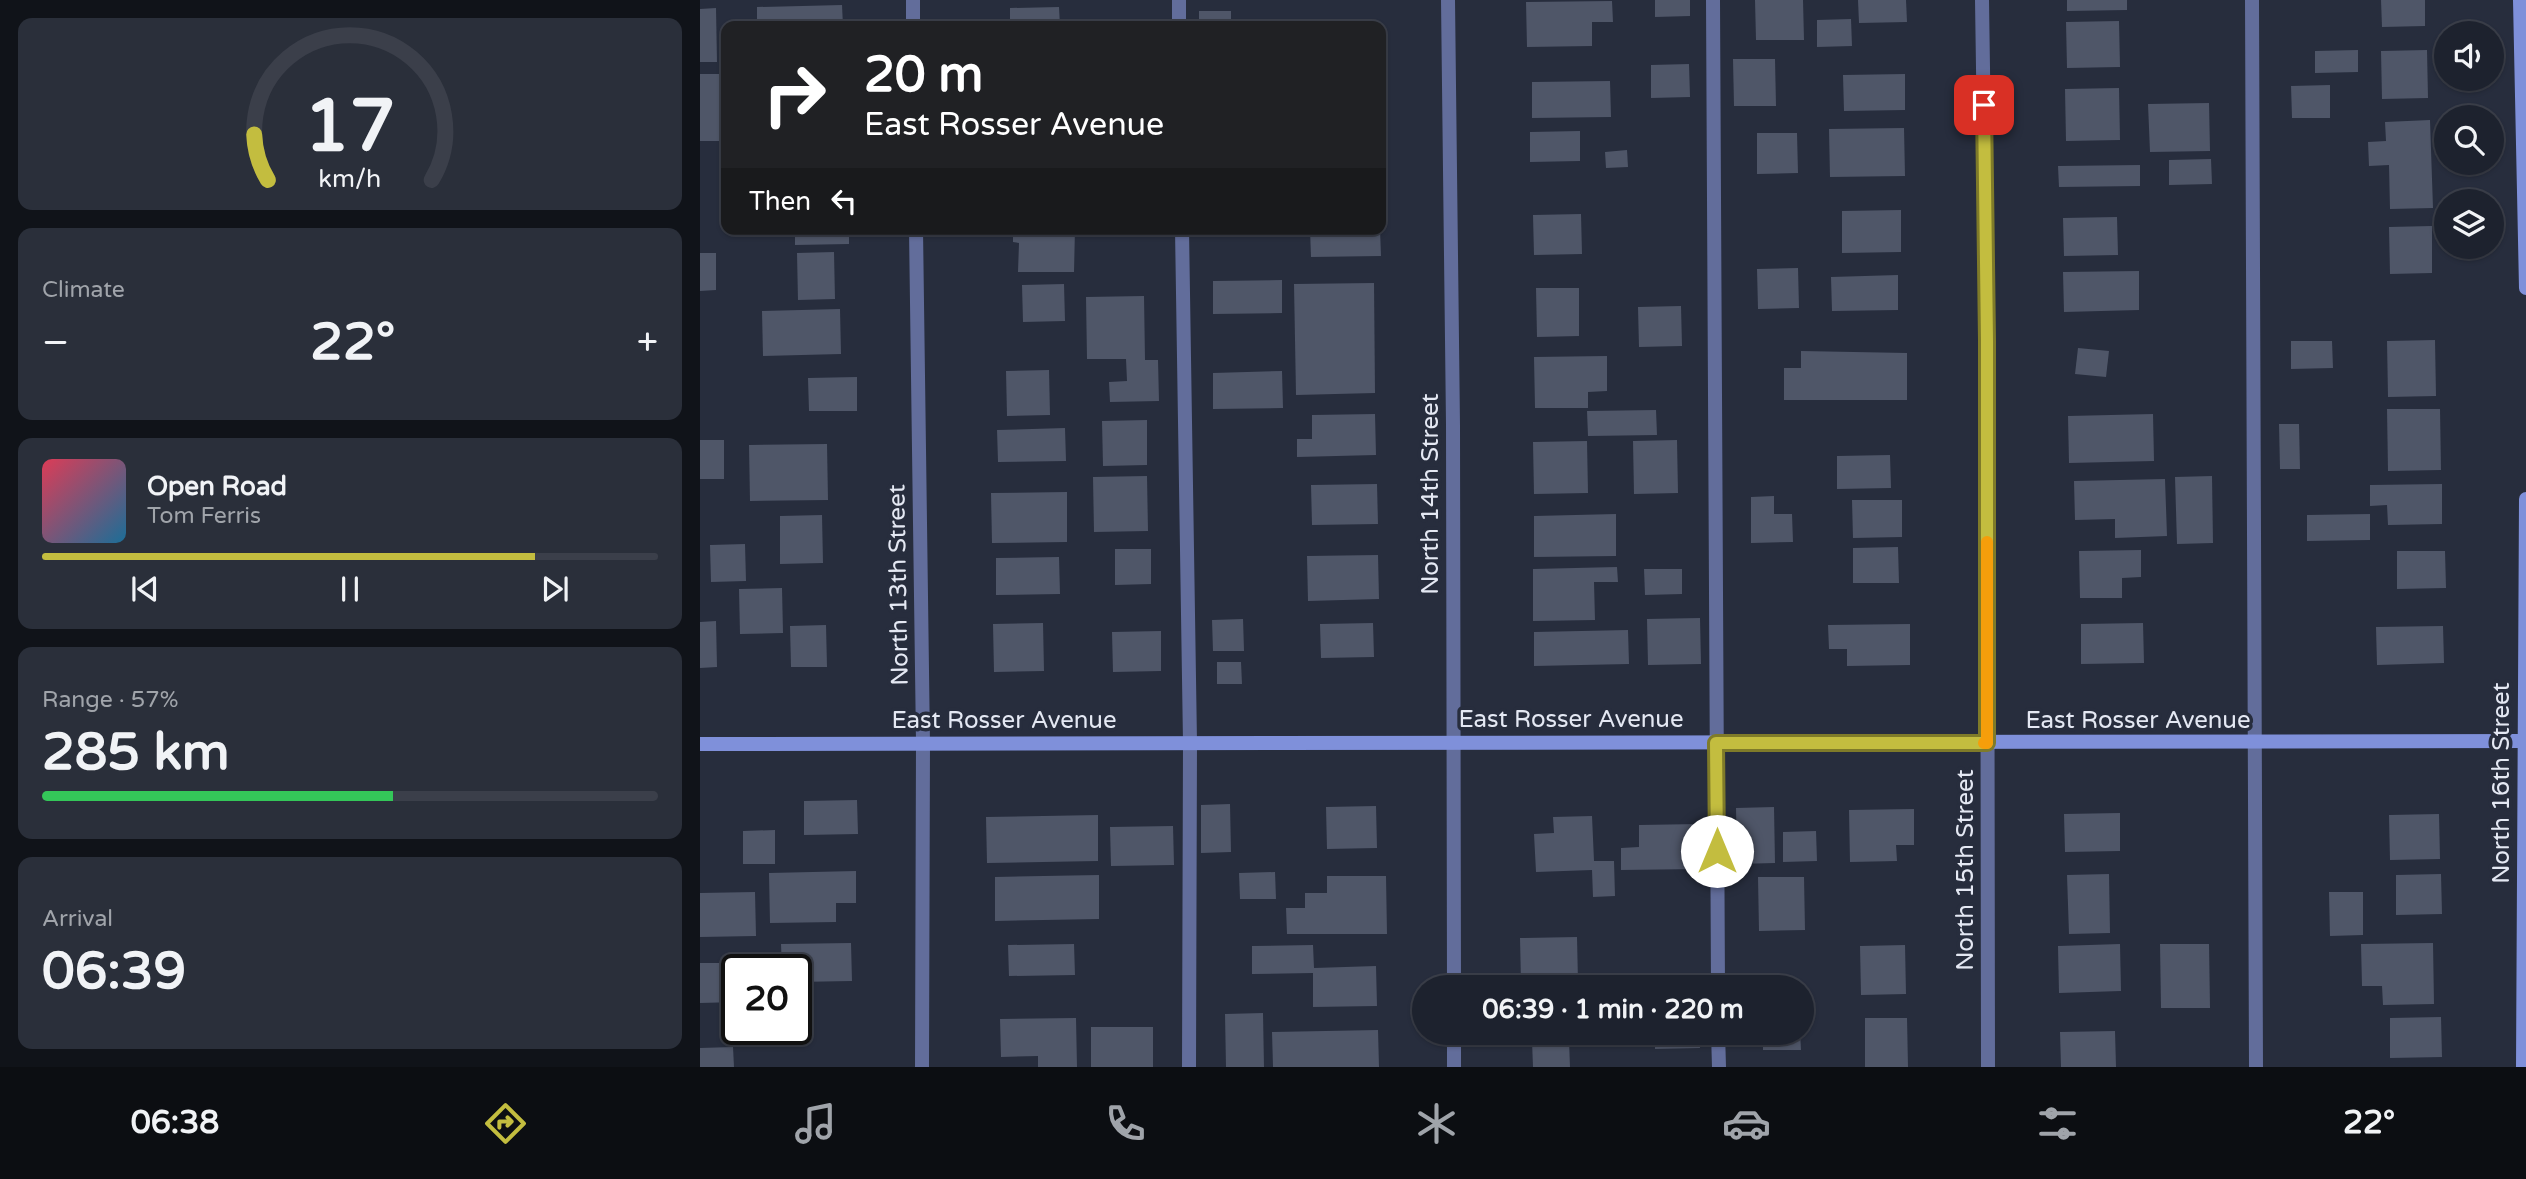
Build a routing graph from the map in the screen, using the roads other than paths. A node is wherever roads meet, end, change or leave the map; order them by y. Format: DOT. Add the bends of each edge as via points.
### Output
graph roads {
  1 [pos="913,0"];
  2 [pos="1179,0"];
  3 [pos="1448,0"];
  4 [pos="1713,0"];
  5 [pos="1982,0"];
  6 [pos="2252,0"];
  7 [pos="2520,0"];
  8 [pos="913,21"];
  9 [pos="1180,21"];
  10 [pos="916,235"];
  11 [pos="1182,235"];
  12 [pos="2526,288"];
  13 [pos="2526,499"];
  14 [pos="1453,741"];
  15 [pos="2525,741"];
  16 [pos="1190,742"];
  17 [pos="2256,742"];
  18 [pos="923,743"];
  19 [pos="1716,743"];
  20 [pos="1987,743"];
  21 [pos="700,744"];
  22 [pos="1454,975"];
  23 [pos="1718,975"];
  24 [pos="1454,1045"];
  25 [pos="1718,1045"];
  26 [pos="922,1067"];
  27 [pos="1189,1067"];
  28 [pos="1454,1067"];
  29 [pos="1718,1067"];
  30 [pos="1989,1067"];
  31 [pos="2256,1067"];
  32 [pos="2523,1067"];
  1 -- 8 [label="street"];
  2 -- 9 [label="street"];
  3 -- 14 [label="street, North 14th Street"];
  4 -- 19 [label="street"];
  5 -- 20 [label="street, North 15th Street"];
  6 -- 17 [label="street"];
  7 -- 12 [label="street"];
  10 -- 18 [label="street, North 13th Street"];
  11 -- 16 [label="street"];
  13 -- 15 [label="street, North 16th Street"];
  14 -- 16 [label="street, East Rosser Avenue"];
  14 -- 19 [label="street, East Rosser Avenue"];
  14 -- 22 [label="street, North 14th Street"];
  15 -- 17 [label="street, East Rosser Avenue"];
  15 -- 32 [label="street, North 16th Street"];
  16 -- 18 [label="street, East Rosser Avenue"];
  16 -- 27 [label="street"];
  17 -- 20 [label="street, East Rosser Avenue"];
  17 -- 31 [label="street"];
  18 -- 21 [label="street, East Rosser Avenue"];
  18 -- 26 [label="street, North 13th Street"];
  19 -- 20 [label="street, East Rosser Avenue"];
  19 -- 23 [label="street"];
  20 -- 30 [label="street, North 15th Street"];
  24 -- 28 [label="street"];
  25 -- 29 [label="street"];
}
